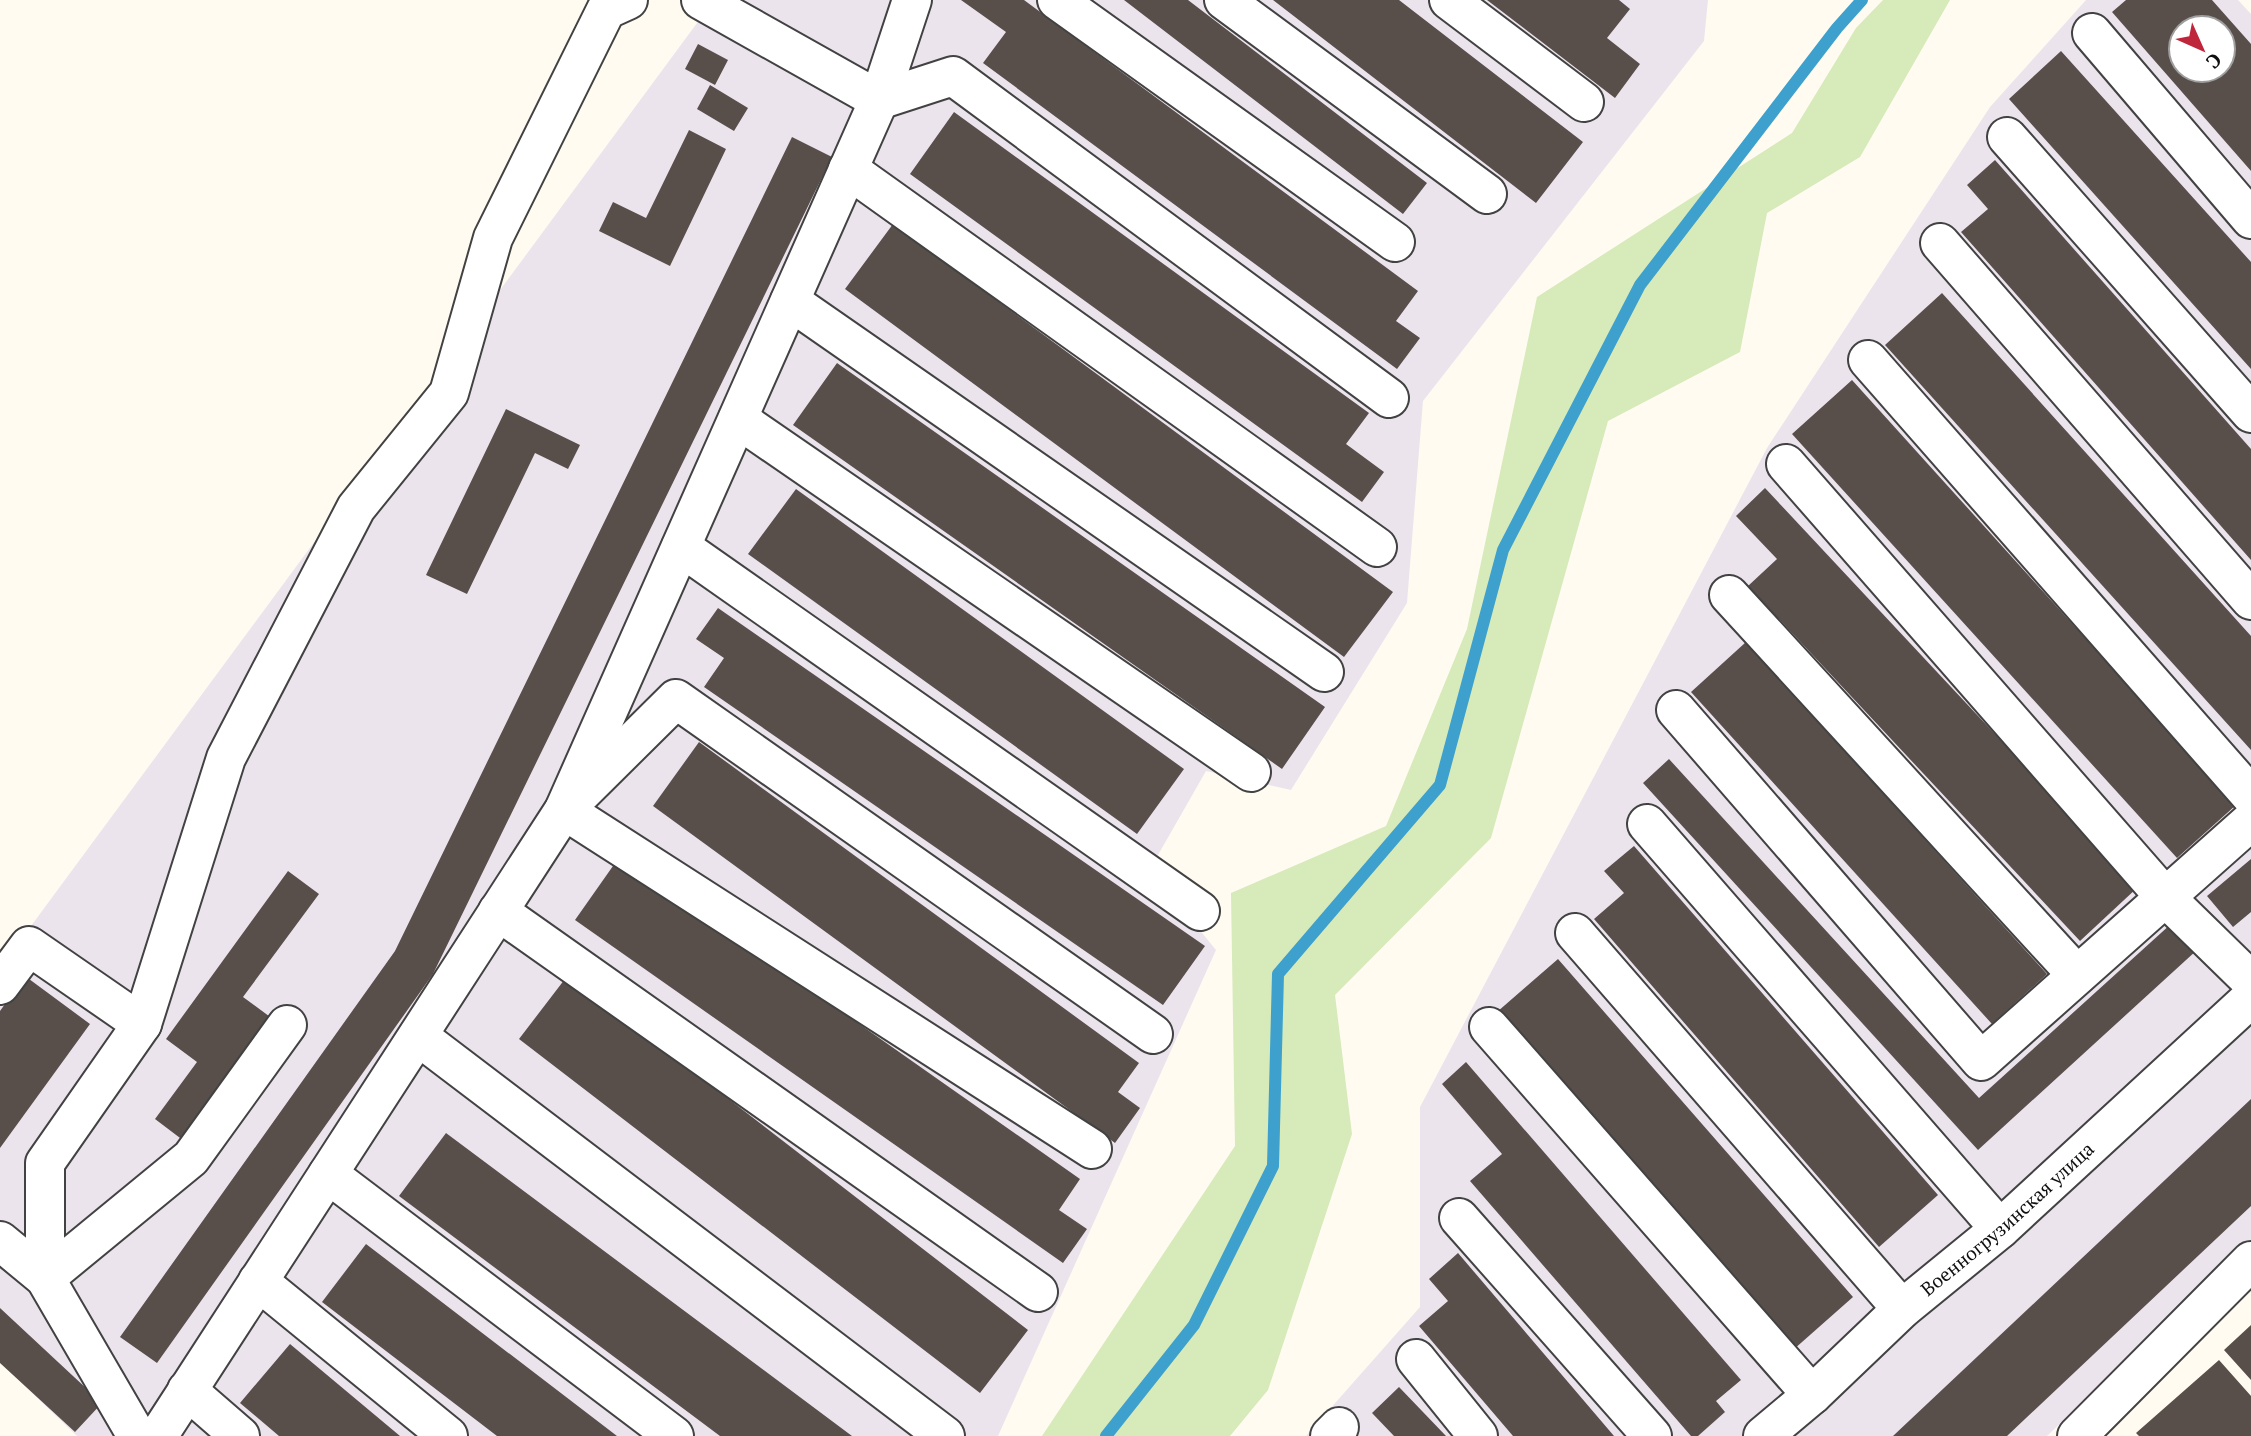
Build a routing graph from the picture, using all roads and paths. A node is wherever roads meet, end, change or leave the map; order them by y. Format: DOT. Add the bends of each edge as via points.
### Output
graph roads {
  1 [pos="628,0"];
  2 [pos="701,0"];
  3 [pos="912,0"];
  4 [pos="1058,0"];
  5 [pos="1224,0"];
  6 [pos="1449,0"];
  7 [pos="2092,33"];
  8 [pos="879,100"];
  9 [pos="1584,102"];
  10 [pos="2007,136"];
  11 [pos="848,169"];
  12 [pos="1487,194"];
  13 [pos="2251,219"];
  14 [pos="1395,242"];
  15 [pos="1940,243"];
  16 [pos="790,301"];
  17 [pos="1868,360"];
  18 [pos="1389,398"];
  19 [pos="2251,413"];
  20 [pos="738,419"];
  21 [pos="1786,464"];
  22 [pos="681,547"];
  23 [pos="1377,547"];
  24 [pos="1729,595"];
  25 [pos="2251,600"];
  26 [pos="1324,672"];
  27 [pos="1676,710"];
  28 [pos="1251,772"];
  29 [pos="2251,796"];
  30 [pos="564,810"];
  31 [pos="2251,821"];
  32 [pos="1647,824"];
  33 [pos="2165,897"];
  34 [pos="498,911"];
  35 [pos="1200,911"];
  36 [pos="1575,933"];
  37 [pos="2077,975"];
  38 [pos="2251,981"];
  39 [pos="0,985"];
  40 [pos="2251,998"];
  41 [pos="142,1024"];
  42 [pos="287,1025"];
  43 [pos="1489,1027"];
  44 [pos="1153,1034"];
  45 [pos="418,1036"];
  46 [pos="1092,1149"];
  47 [pos="328,1174"];
  48 [pos="1459,1218"];
  49 [pos="2000,1229"];
  50 [pos="0,1241"];
  51 [pos="2251,1261"];
  52 [pos="46,1278"];
  53 [pos="258,1282"];
  54 [pos="1038,1292"];
  55 [pos="1902,1309"];
  56 [pos="1416,1359"];
  57 [pos="187,1391"];
  58 [pos="1812,1395"];
  59 [pos="137,1436"];
  60 [pos="158,1436"];
  61 [pos="240,1436"];
  62 [pos="448,1436"];
  63 [pos="674,1436"];
  64 [pos="945,1436"];
  65 [pos="1478,1436"];
  66 [pos="1652,1436"];
  67 [pos="1763,1436"];
  68 [pos="2077,1436"];
  1 -- 41 [label="street" via="606,10 493,238 449,393 356,508 226,758"];
  2 -- 8 [label="street"];
  3 -- 8 [label="street"];
  4 -- 14 [label="street"];
  5 -- 12 [label="street"];
  6 -- 9 [label="street"];
  7 -- 13 [label="street"];
  8 -- 11 [label="street"];
  8 -- 18 [label="street" via="953,76"];
  10 -- 19 [label="street"];
  11 -- 16 [label="street"];
  11 -- 23 [label="street"];
  15 -- 25 [label="street"];
  16 -- 20 [label="street"];
  16 -- 26 [label="street"];
  17 -- 29 [label="street"];
  20 -- 22 [label="street"];
  20 -- 28 [label="street"];
  21 -- 33 [label="street"];
  22 -- 30 [label="street"];
  22 -- 35 [label="street"];
  24 -- 37 [label="street"];
  27 -- 37 [label="street" via="1980,1061"];
  30 -- 34 [label="street"];
  30 -- 44 [label="street" via="676,699"];
  30 -- 46 [label="street"];
  31 -- 33 [label="street"];
  32 -- 49 [label="street"];
  33 -- 37 [label="street"];
  33 -- 38 [label="street"];
  34 -- 45 [label="street"];
  34 -- 54 [label="street"];
  36 -- 55 [label="street"];
  39 -- 41 [label="street" via="29,946"];
  40 -- 49 [label="street, Военногрузинская улица"];
  41 -- 52 [label="street" via="45,1163"];
  42 -- 52 [label="street" via="191,1158"];
  43 -- 58 [label="street"];
  45 -- 47 [label="street"];
  45 -- 64 [label="street"];
  47 -- 53 [label="street"];
  47 -- 63 [label="street"];
  48 -- 66 [label="street"];
  49 -- 55 [label="street, Военногрузинская улица"];
  50 -- 52 [label="street"];
  51 -- 68 [label="street"];
  52 -- 59 [label="street"];
  53 -- 57 [label="street"];
  53 -- 62 [label="street"];
  55 -- 58 [label="street, Военногрузинская улица"];
  56 -- 65 [label="street"];
  57 -- 60 [label="street"];
  57 -- 61 [label="street"];
  58 -- 67 [label="street, Военногрузинская улица"];
}
